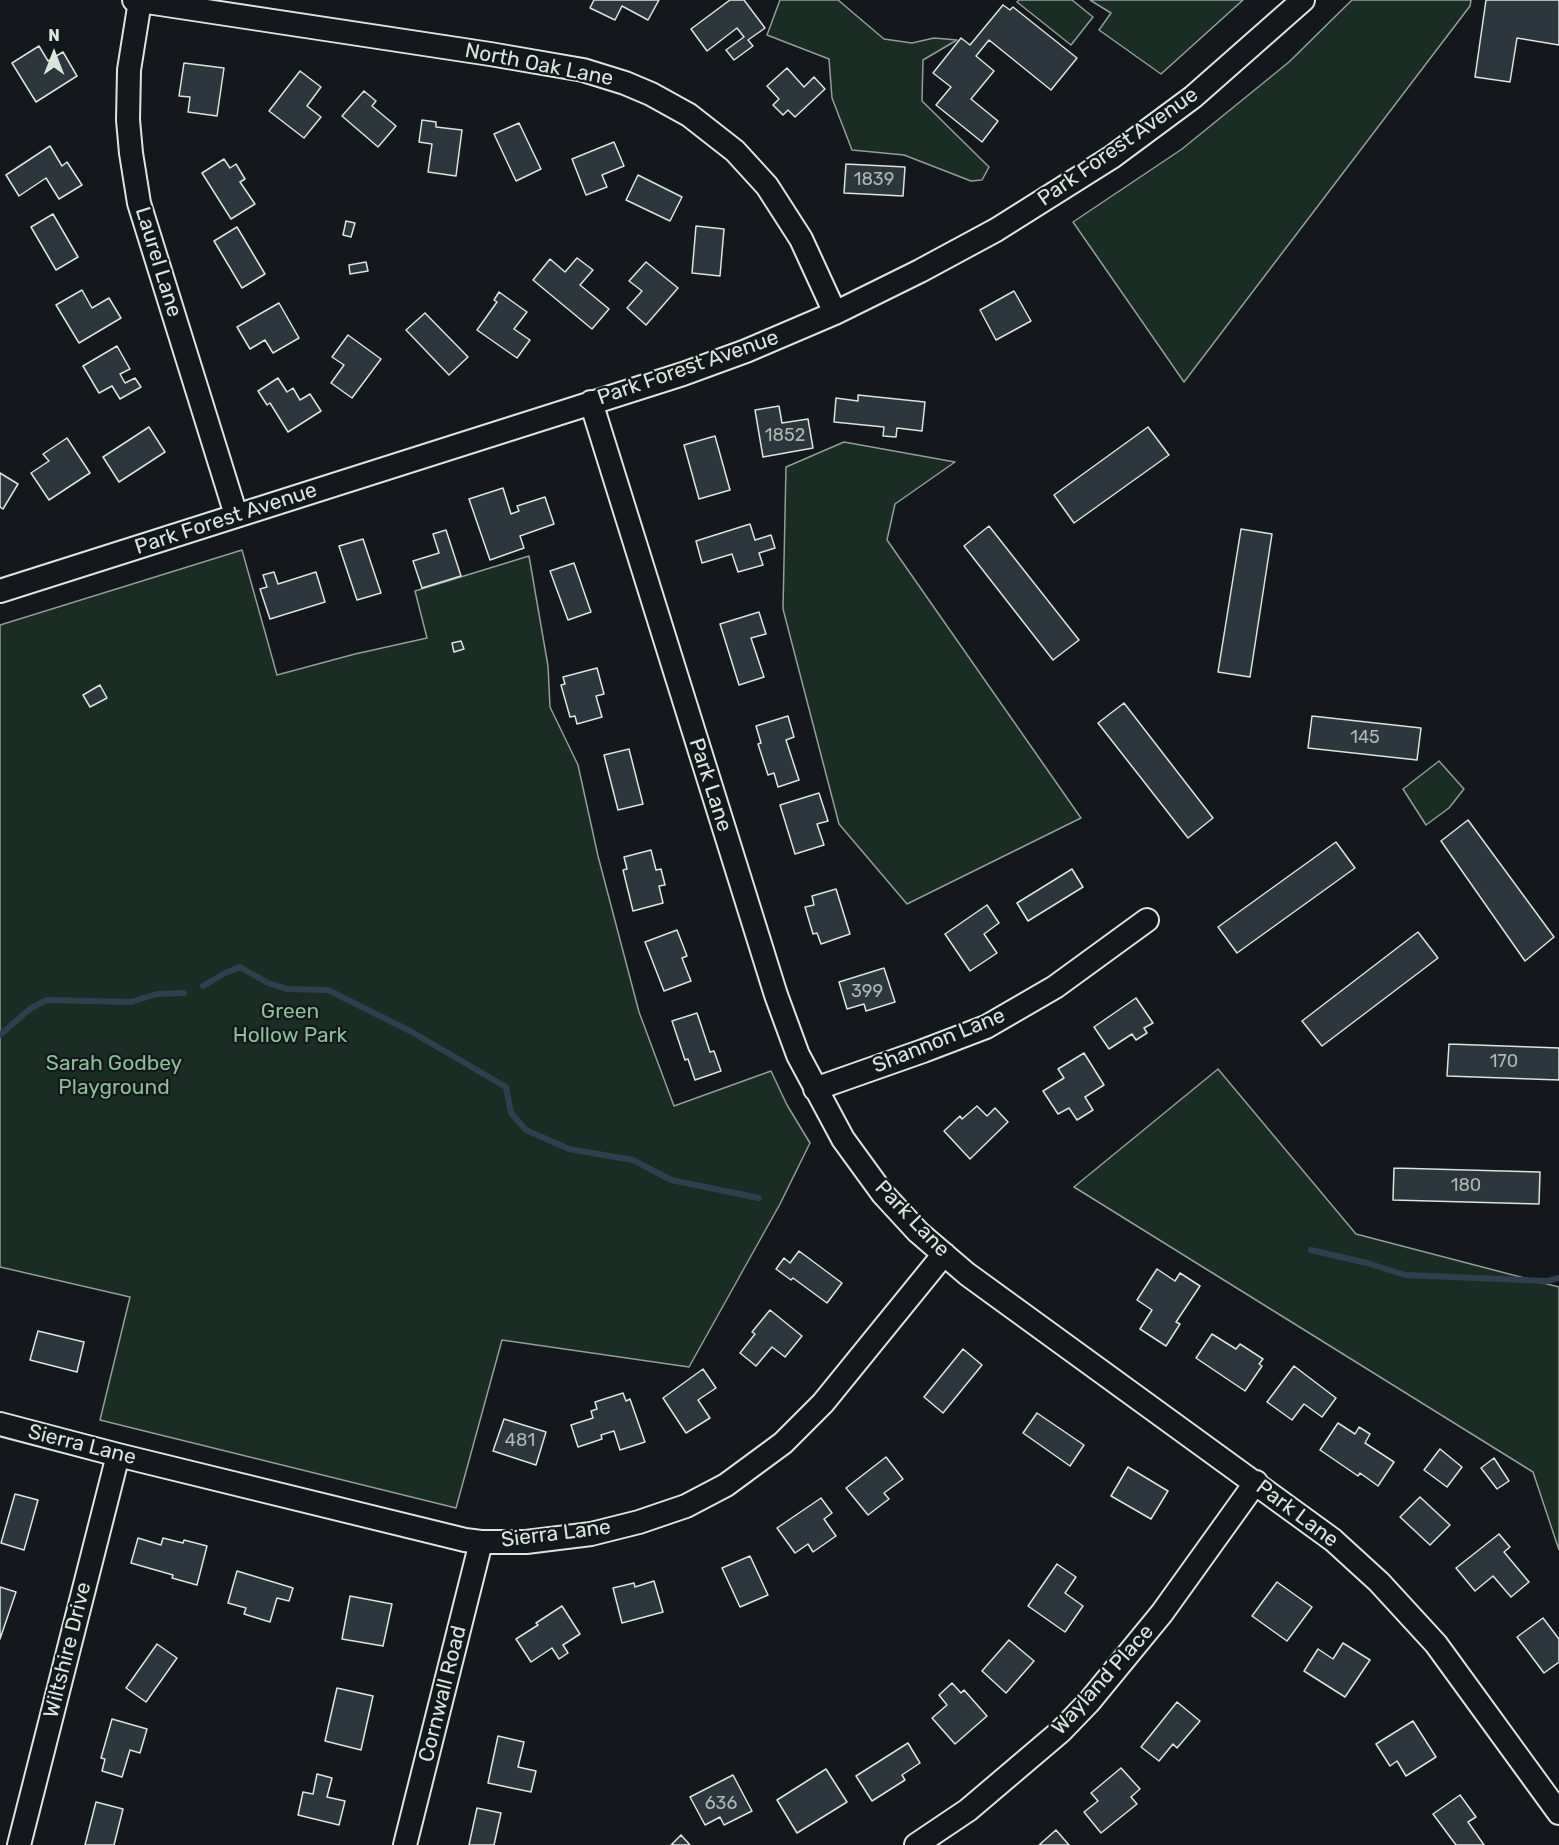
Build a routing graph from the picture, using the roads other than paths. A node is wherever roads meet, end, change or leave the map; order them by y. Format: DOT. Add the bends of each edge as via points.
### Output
graph roads {
  1 [pos="137,0"];
  2 [pos="1303,0"];
  3 [pos="835,313"];
  4 [pos="591,402"];
  5 [pos="237,515"];
  6 [pos="0,591"];
  7 [pos="1147,921"];
  8 [pos="815,1089"];
  9 [pos="944,1254"];
  10 [pos="0,1424"];
  11 [pos="118,1455"];
  12 [pos="1256,1482"];
  13 [pos="481,1542"];
  14 [pos="1559,1813"];
  15 [pos="19,1845"];
  16 [pos="405,1845"];
  17 [pos="916,1845"];
  1 -- 3 [label="street, North Oak Lane" via="584,70 651,94 689,115 735,151 767,186 801,239"];
  1 -- 5 [label="street, Laurel Lane" via="128,120 139,202"];
  2 -- 3 [label="street, Park Forest Avenue" via="1193,97 1112,156 996,230"];
  3 -- 4 [label="street, Park Forest Avenue" via="683,374"];
  4 -- 5 [label="street, Park Forest Avenue"];
  4 -- 8 [label="street, Park Lane" via="776,994"];
  5 -- 6 [label="street, Park Forest Avenue"];
  7 -- 8 [label="street, Shannon Lane" via="1055,987 986,1027"];
  8 -- 9 [label="street, Park Lane" via="843,1139 883,1194"];
  9 -- 12 [label="street, Park Lane"];
  9 -- 13 [label="street, Sierra Lane" via="823,1403 783,1443 726,1485 686,1506 591,1534 526,1542"];
  10 -- 11 [label="street, Sierra Lane"];
  11 -- 13 [label="street, Sierra Lane"];
  11 -- 15 [label="street, Wiltshire Drive"];
  12 -- 14 [label="street, Park Lane" via="1333,1540 1379,1582 1436,1644"];
  12 -- 17 [label="street, Wayland Place" via="1162,1613 1089,1702 968,1810"];
  13 -- 16 [label="street, Cornwall Road"];
}
